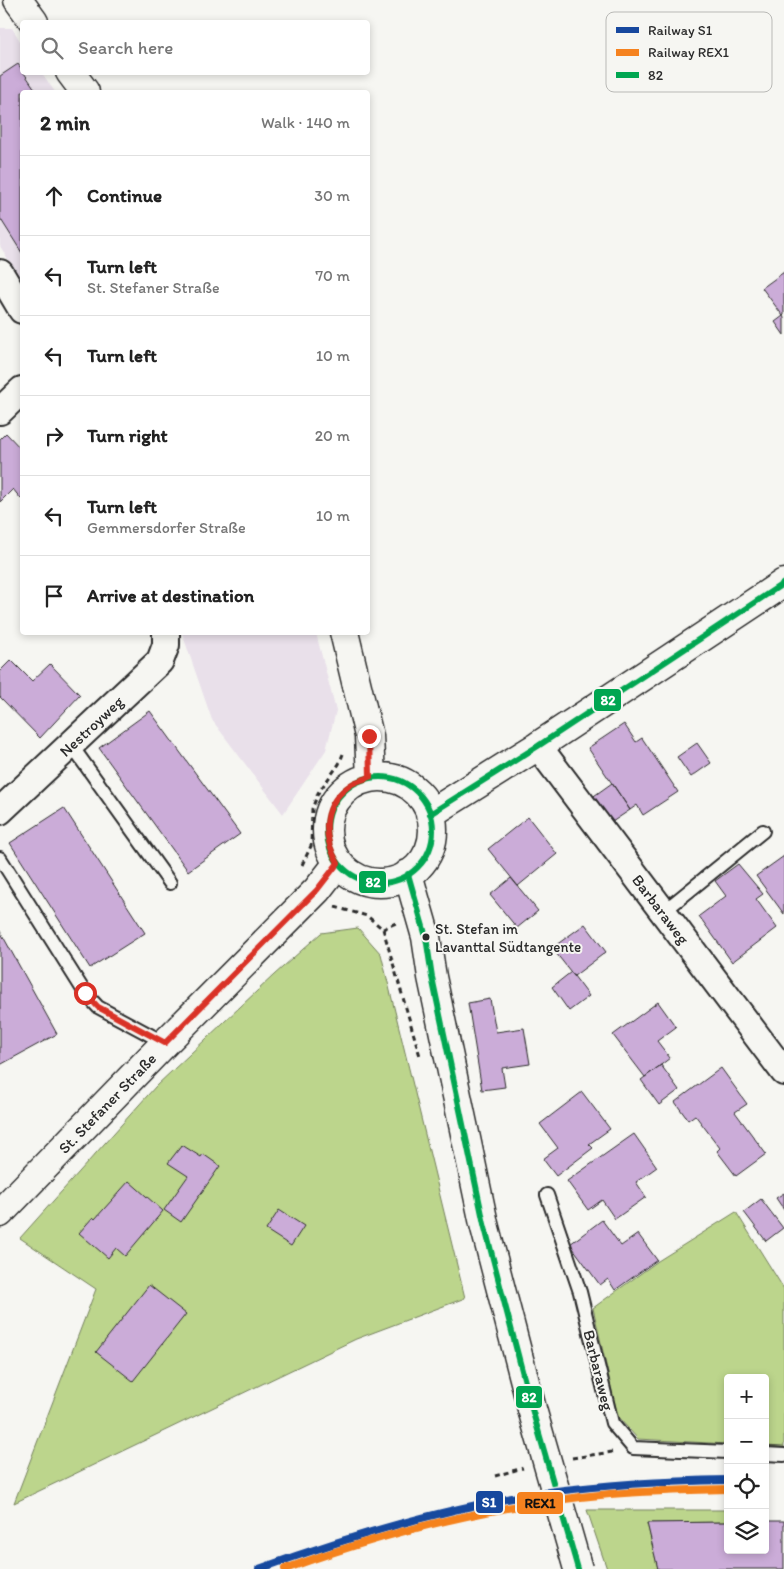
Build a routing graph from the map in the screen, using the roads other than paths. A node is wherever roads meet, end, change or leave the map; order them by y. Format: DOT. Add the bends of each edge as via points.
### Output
graph roads {
  1 [pos="18,0"];
  2 [pos="33,20"];
  3 [pos="72,75"];
  4 [pos="84,90"];
  5 [pos="0,272"];
  6 [pos="20,307"];
  7 [pos="20,392"];
  8 [pos="0,410"];
  9 [pos="784,583"];
  10 [pos="166,635"];
  11 [pos="345,635"];
  12 [pos="71,745"];
  13 [pos="538,746"];
  14 [pos="370,777"];
  15 [pos="0,811"];
  16 [pos="430,814"];
  17 [pos="763,831"];
  18 [pos="0,858"];
  19 [pos="338,863"];
  20 [pos="408,874"];
  21 [pos="170,883"];
  22 [pos="663,912"];
  23 [pos="165,1043"];
  24 [pos="780,1060"];
  25 [pos="547,1195"];
  26 [pos="0,1213"];
  27 [pos="724,1452"];
  28 [pos="769,1454"];
  29 [pos="784,1455"];
  30 [pos="578,1569"];
  1 -- 2 [label="main road"];
  3 -- 4 [label="main road"];
  5 -- 6 [label="street"];
  7 -- 8 [label="street"];
  9 -- 13 [label="main road"];
  10 -- 12 [label="street, Nestroyweg" via="160,661"];
  11 -- 14 [label="main road" via="369,736"];
  12 -- 15 [label="street, Nestroyweg"];
  12 -- 21 [label="lane"];
  13 -- 16 [label="main road"];
  13 -- 22 [label="street, Barbaraweg"];
  14 -- 16 [label="main road" via="391,778 412,788 422,798"];
  14 -- 19 [label="main road" via="352,784 335,800 328,818 326,832 330,850"];
  16 -- 20 [label="main road" via="433,831 429,849 422,862"];
  17 -- 22 [label="lane"];
  18 -- 23 [label="lane" via="85,993 98,1007"];
  19 -- 20 [label="main road" via="360,879 380,883"];
  19 -- 23 [label="main road, St. Stefaner Straße" via="317,890"];
  20 -- 30 [label="main road, bridge" via="426,937 484,1224"];
  22 -- 24 [label="street, Barbaraweg"];
  23 -- 26 [label="main road, St. Stefaner Straße"];
  25 -- 27 [label="lane, Barbaraweg" via="580,1292 612,1423 633,1448"];
  28 -- 29 [label="lane"];
}
